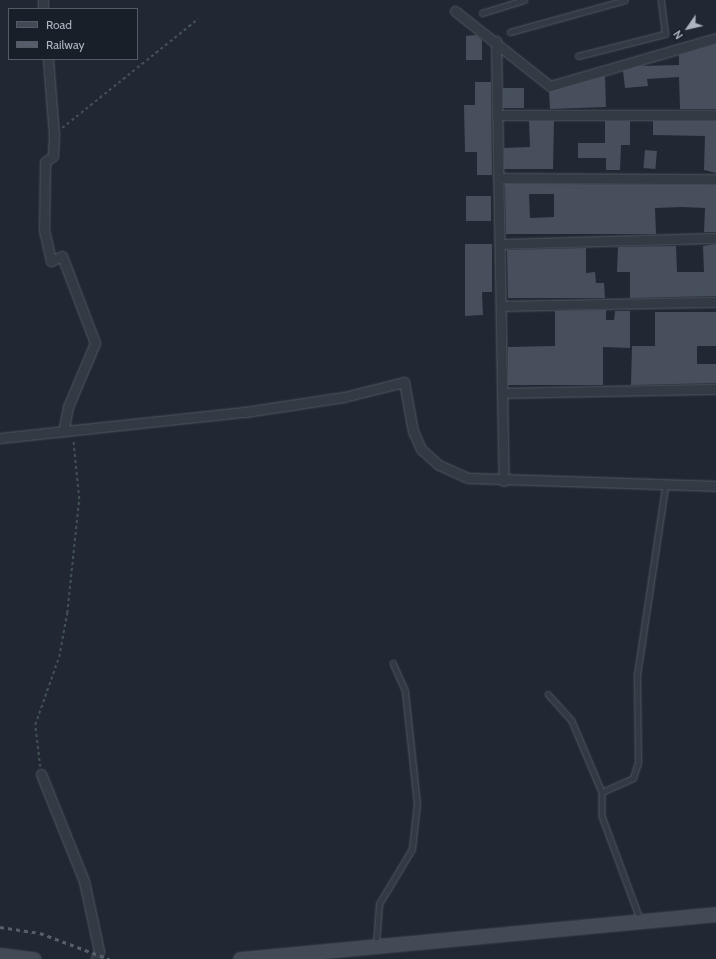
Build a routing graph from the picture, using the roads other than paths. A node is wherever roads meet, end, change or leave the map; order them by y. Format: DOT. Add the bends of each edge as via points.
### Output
graph roads {
  1 [pos="524,0"];
  2 [pos="625,0"];
  3 [pos="661,0"];
  4 [pos="455,11"];
  5 [pos="482,13"];
  6 [pos="510,32"];
  7 [pos="716,38"];
  8 [pos="496,42"];
  9 [pos="578,56"];
  10 [pos="48,60"];
  11 [pos="497,115"];
  12 [pos="716,115"];
  13 [pos="498,178"];
  14 [pos="716,178"];
  15 [pos="716,238"];
  16 [pos="500,244"];
  17 [pos="716,302"];
  18 [pos="501,306"];
  19 [pos="716,389"];
  20 [pos="502,393"];
  21 [pos="63,432"];
  22 [pos="0,438"];
  23 [pos="504,481"];
  24 [pos="716,486"];
  25 [pos="665,487"];
  26 [pos="392,664"];
  27 [pos="548,694"];
  28 [pos="41,774"];
  29 [pos="602,792"];
  30 [pos="716,914"];
  31 [pos="640,921"];
  32 [pos="376,945"];
  33 [pos="0,955"];
  34 [pos="34,959"];
  35 [pos="96,959"];
  36 [pos="240,959"];
  1 -- 5 [label="lane"];
  2 -- 6 [label="lane"];
  3 -- 9 [label="lane" via="665,34"];
  4 -- 8 [label="street"];
  7 -- 8 [label="street" via="550,86"];
  8 -- 11 [label="street"];
  10 -- 21 [label="street" via="54,135 53,156 45,162 44,230 51,261 62,256 95,342 68,407"];
  11 -- 12 [label="street"];
  11 -- 13 [label="street"];
  13 -- 14 [label="street"];
  13 -- 16 [label="street"];
  15 -- 16 [label="street"];
  16 -- 18 [label="street"];
  17 -- 18 [label="street"];
  18 -- 20 [label="street"];
  19 -- 20 [label="street"];
  20 -- 23 [label="street"];
  21 -- 22 [label="street"];
  21 -- 23 [label="street" via="245,412 344,396 404,382 413,431 421,449 439,465 468,478"];
  23 -- 25 [label="street"];
  24 -- 25 [label="street"];
  25 -- 29 [label="lane" via="637,675 638,763 633,778"];
  26 -- 32 [label="lane" via="405,691 417,804 412,849 379,904"];
  27 -- 29 [label="lane" via="572,721"];
  28 -- 35 [label="street" via="84,881 99,951"];
  29 -- 31 [label="lane" via="602,816"];
  30 -- 31 [label="main road"];
  31 -- 32 [label="main road"];
  32 -- 36 [label="main road"];
  33 -- 34 [label="main road"];
}
